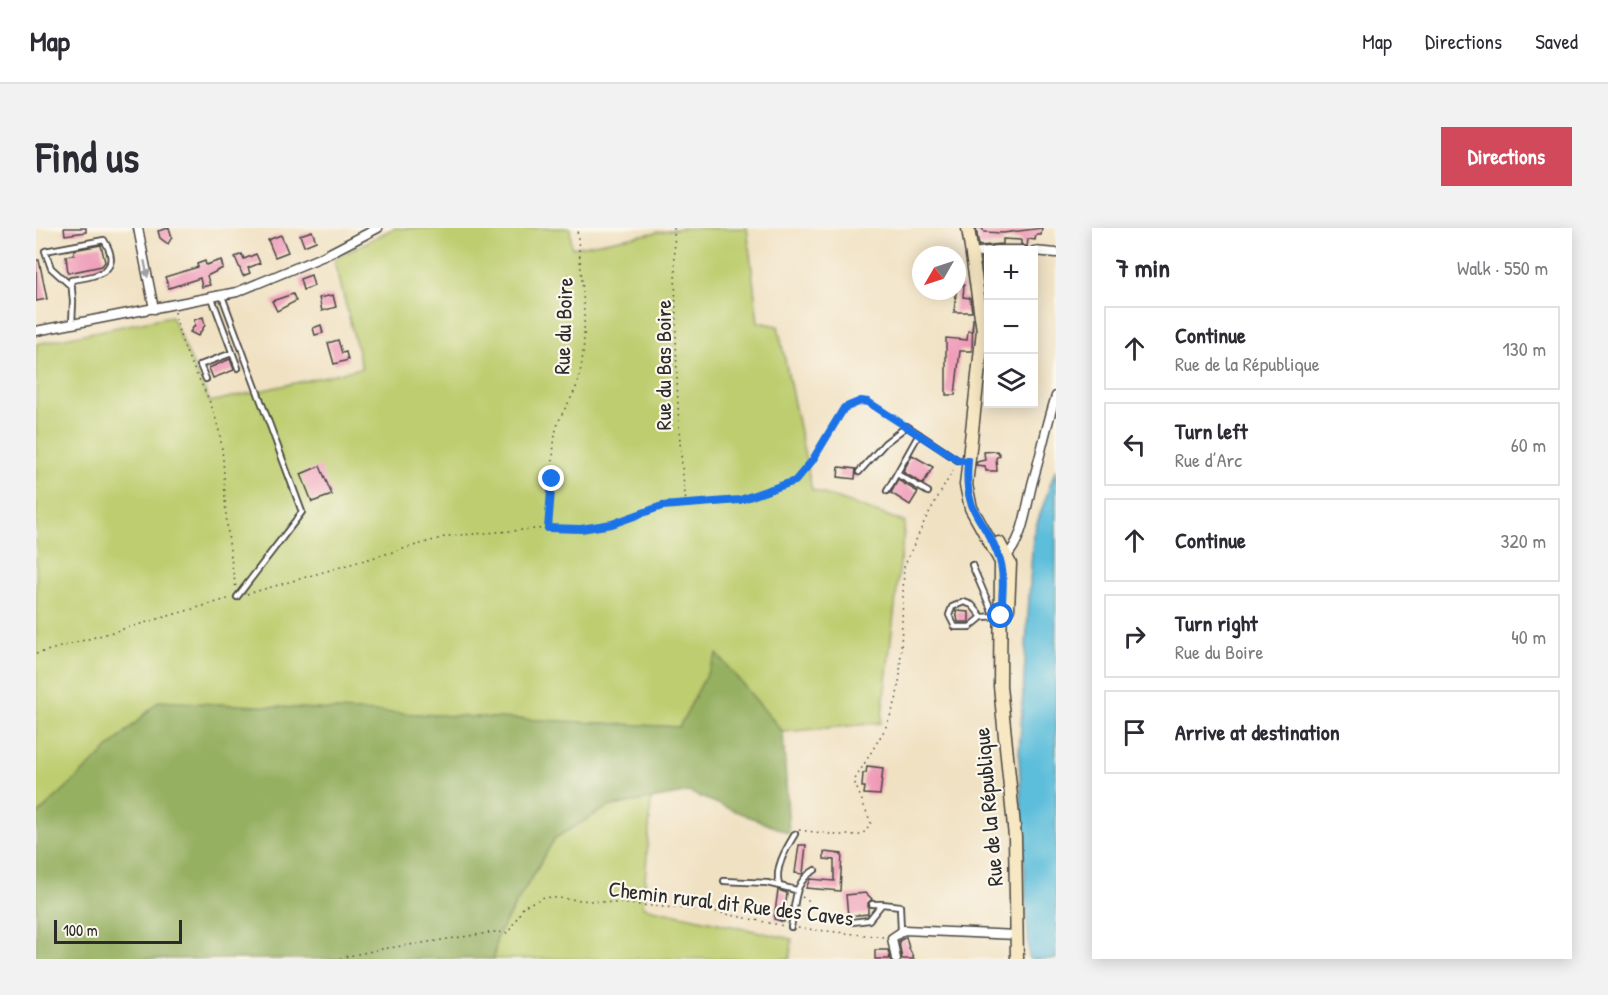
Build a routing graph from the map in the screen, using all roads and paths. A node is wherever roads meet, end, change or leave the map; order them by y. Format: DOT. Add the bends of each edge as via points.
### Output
graph roads {
  1 [pos="138,228"];
  2 [pos="378,228"];
  3 [pos="577,228"];
  4 [pos="674,228"];
  5 [pos="968,228"];
  6 [pos="1038,251"];
  7 [pos="984,252"];
  8 [pos="974,253"];
  9 [pos="1056,253"];
  10 [pos="72,286"];
  11 [pos="222,296"];
  12 [pos="212,298"];
  13 [pos="174,305"];
  14 [pos="154,309"];
  15 [pos="72,324"];
  16 [pos="36,331"];
  17 [pos="232,352"];
  18 [pos="238,368"];
  19 [pos="206,378"];
  20 [pos="1056,396"];
  21 [pos="907,426"];
  22 [pos="919,434"];
  23 [pos="968,461"];
  24 [pos="859,472"];
  25 [pos="952,472"];
  26 [pos="897,474"];
  27 [pos="887,490"];
  28 [pos="928,492"];
  29 [pos="686,502"];
  30 [pos="548,528"];
  31 [pos="1004,559"];
  32 [pos="972,565"];
  33 [pos="237,595"];
  34 [pos="998,616"];
  35 [pos="982,617"];
  36 [pos="1001,652"];
  37 [pos="36,654"];
  38 [pos="795,834"];
  39 [pos="815,870"];
  40 [pos="724,881"];
  41 [pos="779,885"];
  42 [pos="796,890"];
  43 [pos="872,904"];
  44 [pos="882,904"];
  45 [pos="852,922"];
  46 [pos="791,927"];
  47 [pos="901,931"];
  48 [pos="1017,934"];
  49 [pos="892,938"];
  50 [pos="334,959"];
  51 [pos="896,959"];
  52 [pos="1017,959"];
  1 -- 14 [label="street, one-way"];
  2 -- 11 [label="street" via="280,275"];
  3 -- 30 [label="path, Rue du Boire" via="583,342 577,385 555,433"];
  4 -- 29 [label="path, Rue du Bas Boire" via="677,421"];
  5 -- 8 [label="main road, Rue de la République"];
  6 -- 9 [label="street"];
  7 -- 8 [label="street"];
  8 -- 23 [label="main road, Rue de la République" via="983,330"];
  10 -- 10 [label="lane" via="71,280 106,271 111,261 104,240 45,251 51,268"];
  10 -- 15 [label="lane"];
  11 -- 12 [label="street"];
  11 -- 33 [label="lane" via="302,512"];
  12 -- 13 [label="street"];
  12 -- 17 [label="lane"];
  13 -- 14 [label="street"];
  13 -- 33 [label="path" via="178,335 217,422"];
  14 -- 15 [label="street"];
  15 -- 16 [label="street"];
  17 -- 18 [label="lane"];
  17 -- 19 [label="lane" via="200,365"];
  20 -- 31 [label="street" via="1026,512 1012,552"];
  21 -- 22 [label="lane"];
  21 -- 24 [label="lane"];
  21 -- 29 [label="path" via="868,402 852,403 836,418 812,461 795,481 740,500"];
  22 -- 23 [label="lane" via="958,460"];
  22 -- 26 [label="lane"];
  23 -- 31 [label="main road, Rue de la République" via="966,484 971,508"];
  25 -- 38 [label="path" via="904,567 896,701 885,729 854,781 871,823 862,835 798,830"];
  26 -- 27 [label="lane"];
  26 -- 28 [label="lane"];
  29 -- 30 [label="path" via="662,506 612,524 581,529"];
  30 -- 33 [label="path" via="448,536"];
  31 -- 34 [label="main road, Rue de la République"];
  31 -- 36 [label="main road, Rue de la République" via="1012,579"];
  32 -- 34 [label="lane"];
  33 -- 37 [label="path"];
  34 -- 35 [label="lane"];
  34 -- 36 [label="main road, Rue de la République"];
  35 -- 35 [label="lane" via="964,602 952,607 949,615 955,627 970,627"];
  36 -- 48 [label="main road, Rue de la République" via="1004,739 1015,837"];
  38 -- 41 [label="lane" via="780,862 776,876"];
  39 -- 42 [label="lane" via="806,875"];
  40 -- 41 [label="lane"];
  41 -- 42 [label="lane"];
  42 -- 46 [label="lane"];
  43 -- 44 [label="lane"];
  44 -- 45 [label="lane" via="869,920"];
  44 -- 47 [label="lane" via="900,906"];
  46 -- 49 [label="path, Chemin rural dit Rue des Caves"];
  46 -- 50 [label="path, Chemin rural dit Rue des Caves" via="711,911 544,897 524,906 508,933"];
  47 -- 48 [label="street"];
  47 -- 49 [label="street"];
  48 -- 52 [label="main road, Rue de la République"];
  49 -- 51 [label="street"];
}
